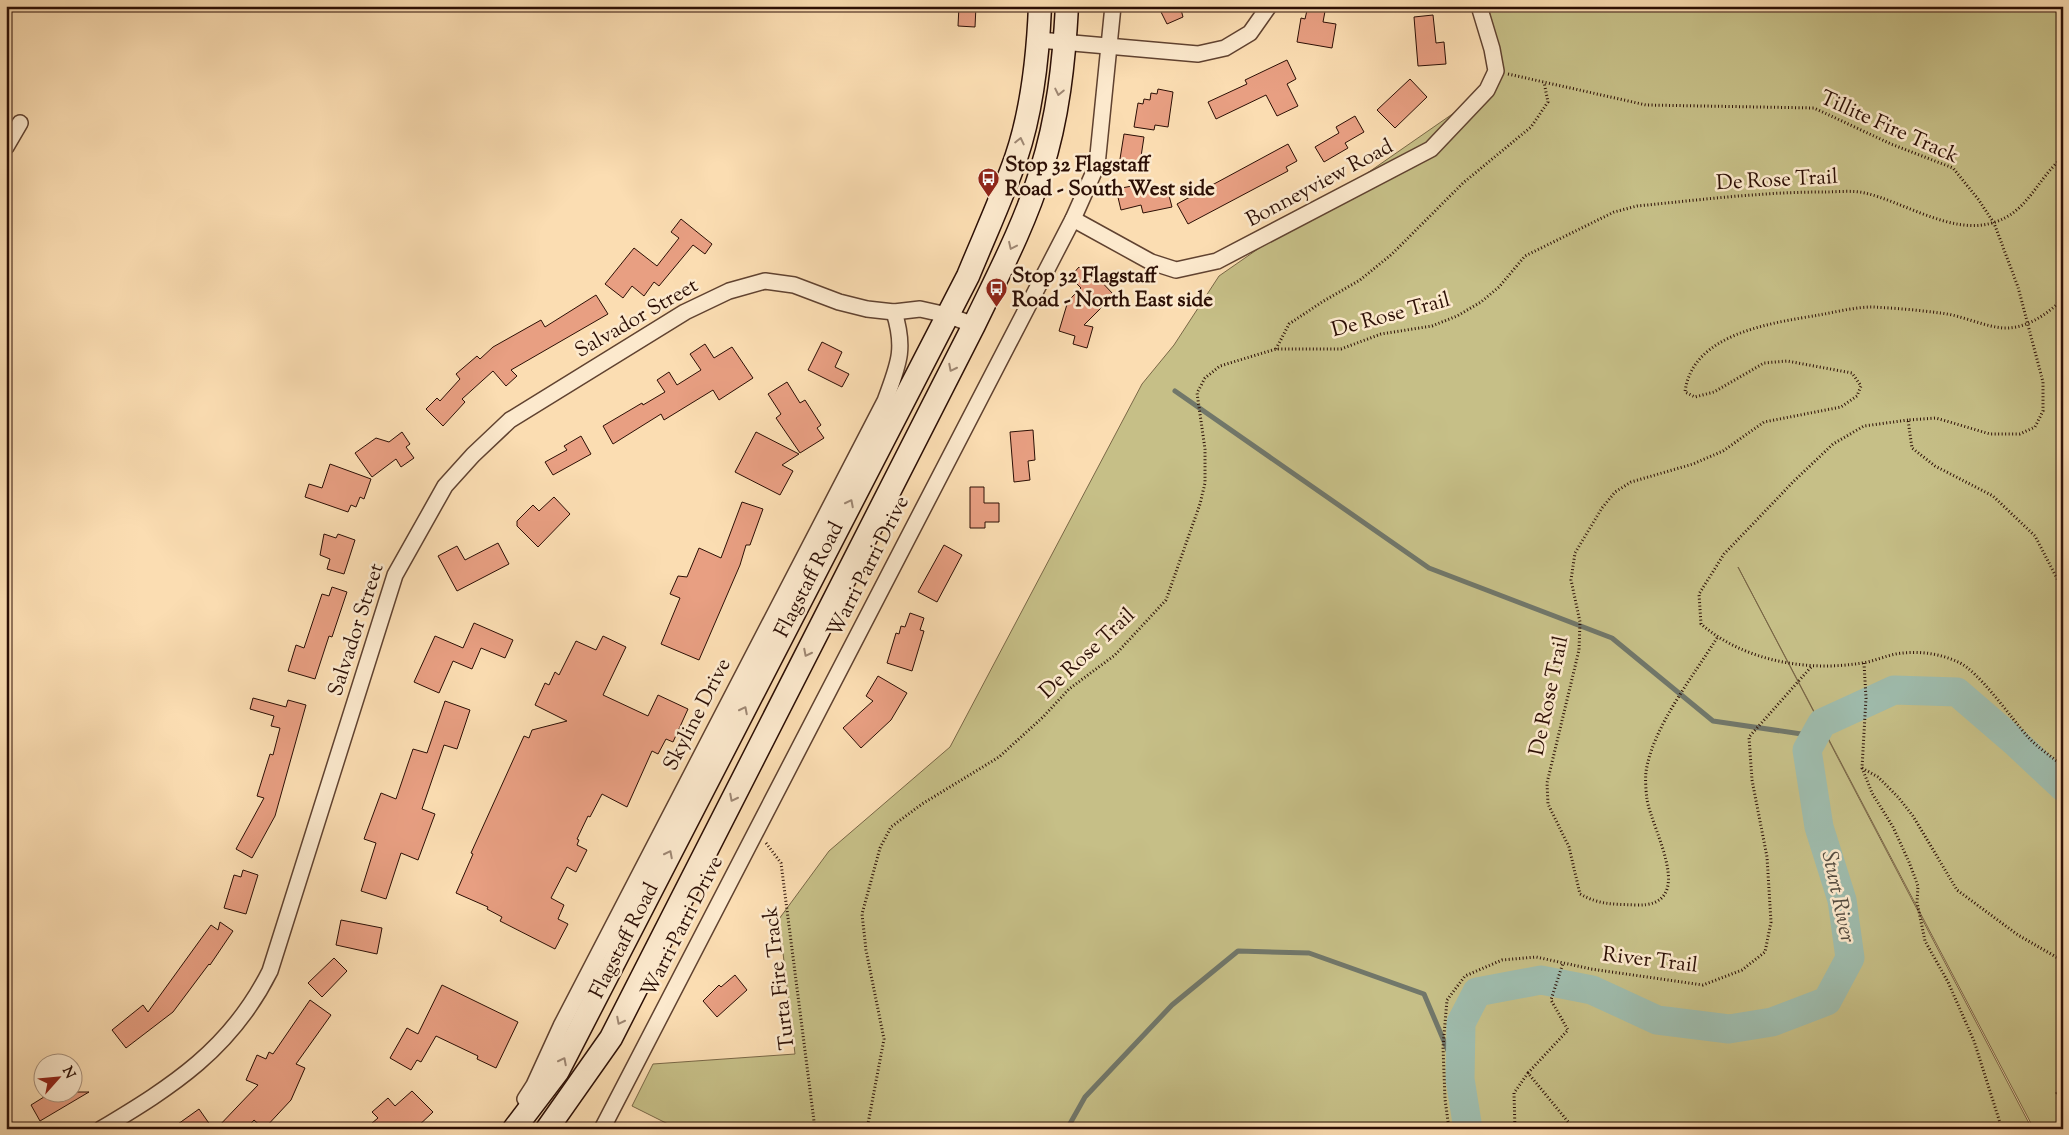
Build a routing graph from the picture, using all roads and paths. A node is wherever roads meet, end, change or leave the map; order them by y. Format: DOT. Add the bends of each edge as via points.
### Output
graph roads {
  1 [pos="1040,6"];
  2 [pos="1067,6"];
  3 [pos="1113,6"];
  4 [pos="1269,6"];
  5 [pos="1479,6"];
  6 [pos="1038,40"];
  7 [pos="1065,43"];
  8 [pos="1110,47"];
  9 [pos="1496,71"];
  10 [pos="1544,82"];
  11 [pos="20,123"];
  12 [pos="6,147"];
  13 [pos="2063,157"];
  14 [pos="1073,218"];
  15 [pos="1994,223"];
  16 [pos="2063,299"];
  17 [pos="894,312"];
  18 [pos="947,315"];
  19 [pos="2027,324"];
  20 [pos="974,325"];
  21 [pos="1276,349"];
  22 [pos="1908,420"];
  23 [pos="2063,590"];
  24 [pos="1718,638"];
  25 [pos="1864,663"];
  26 [pos="1812,666"];
  27 [pos="2063,766"];
  28 [pos="1862,768"];
  29 [pos="757,831"];
  30 [pos="2063,960"];
  31 [pos="1563,963"];
  32 [pos="1528,1073"];
  33 [pos="2063,1089"];
  34 [pos="2063,1100"];
  35 [pos="101,1129"];
  36 [pos="505,1129"];
  37 [pos="514,1129"];
  38 [pos="547,1129"];
  39 [pos="602,1129"];
  40 [pos="815,1129"];
  41 [pos="867,1129"];
  42 [pos="1449,1129"];
  43 [pos="1515,1129"];
  44 [pos="1574,1129"];
  45 [pos="2002,1129"];
  1 -- 6 [label="main road, Flagstaff Road"];
  2 -- 7 [label="main road, Flagstaff Road"];
  3 -- 8 [label="street, Warri Parri Drive"];
  4 -- 8 [label="street" via="1250,33 1224,48 1198,54"];
  5 -- 9 [label="street"];
  6 -- 7 [label="street"];
  18 -- 6 [label="main road, Flagstaff Road, one-way" via="968,276 1016,157 1028,108"];
  7 -- 8 [label="street"];
  7 -- 20 [label="main road, Flagstaff Road, one-way" via="1062,79 1041,171 1014,241"];
  8 -- 14 [label="street, Warri Parri Drive" via="1097,165"];
  9 -- 10 [label="path, Tillite Fire Track"];
  9 -- 14 [label="street, Bonneyview Road" via="1488,90 1431,149 1217,262 1176,270 1150,262"];
  10 -- 15 [label="path, Tillite Fire Track" via="1646,105 1814,108 1891,144 1953,168"];
  10 -- 21 [label="path" via="1548,102 1531,127 1462,183 1373,270 1289,324"];
  11 -- 12 [label="street"];
  13 -- 15 [label="path, De Rose Trail" via="2052,166 2018,212"];
  14 -- 29 [label="street, Warri Parri Drive"];
  15 -- 19 [label="path, Tillite Fire Track" via="2018,287"];
  15 -- 21 [label="path, De Rose Trail" via="1955,224 1863,192 1785,192 1637,206 1614,212 1526,256 1488,297 1432,326 1381,334 1341,349"];
  16 -- 19 [label="path, De Rose Trail" via="2048,313"];
  17 -- 18 [label="street, Salvador Street" via="920,309"];
  17 -- 35 [label="street, Salvador Street" via="867,309 794,285 765,281 729,292 685,312 510,420 473,454 445,486 395,575 273,962 257,997 233,1031 200,1062 154,1098"];
  17 -- 36 [label="street, Skyline Drive" via="901,357 885,401 561,1026 534,1085"];
  18 -- 20 [label="street, Salvador Street"];
  37 -- 18 [label="main road, Flagstaff Road, one-way" via="558,1071"];
  19 -- 22 [label="path, Tillite Fire Track" via="2043,382 2043,412 2035,427 2020,434 1990,434 1936,418"];
  19 -- 24 [label="path, De Rose Trail" via="2004,328 1942,313 1870,307 1771,323 1742,331 1716,345 1697,363 1686,378 1685,392 1695,398 1714,392 1764,363 1787,361 1852,373 1861,386 1857,396 1841,407 1764,422 1723,451 1693,464 1631,482 1615,492 1602,508 1575,553 1571,580 1580,622 1578,650 1547,783 1548,804 1568,847 1580,894 1596,903 1649,906 1660,900 1668,888 1666,856 1647,800 1646,772 1662,728"];
  20 -- 38 [label="main road, Flagstaff Road, one-way" via="611,1038"];
  21 -- 41 [label="path, De Rose Trail" via="1220,366 1205,378 1197,393 1205,449 1205,483 1166,600 1115,655 1069,689 999,756 922,804 892,827 880,848 862,914 884,1038"];
  22 -- 23 [label="path" via="1912,448 1935,466 1993,496 2035,536"];
  22 -- 24 [label="path, Tillite Fire Track" via="1864,426 1833,444 1724,554 1699,594 1701,624"];
  24 -- 26 [label="path" via="1760,656"];
  25 -- 26 [label="path"];
  25 -- 27 [label="path" via="1902,653 1933,654 1960,663 2030,739"];
  25 -- 28 [label="path" via="1866,698"];
  26 -- 31 [label="path, River Trail" via="1749,737 1752,780 1767,857 1771,922 1765,952 1742,970 1703,985"];
  28 -- 30 [label="path" via="1878,777 1914,816 1958,890 2018,935"];
  28 -- 45 [label="path" via="1909,862 1918,886 1917,902 1924,941 1948,982 1974,1041"];
  29 -- 39 [label="street, Warri Parri Drive"];
  29 -- 40 [label="path, Turta Fire Track" via="781,863"];
  31 -- 32 [label="path" via="1551,1000 1568,1030"];
  31 -- 42 [label="path, River Trail" via="1536,957 1502,960 1465,976 1447,1000 1443,1047"];
  32 -- 43 [label="path" via="1514,1093"];
  32 -- 44 [label="path"];
  33 -- 34 [label="path" via="2057,1092"];
}
